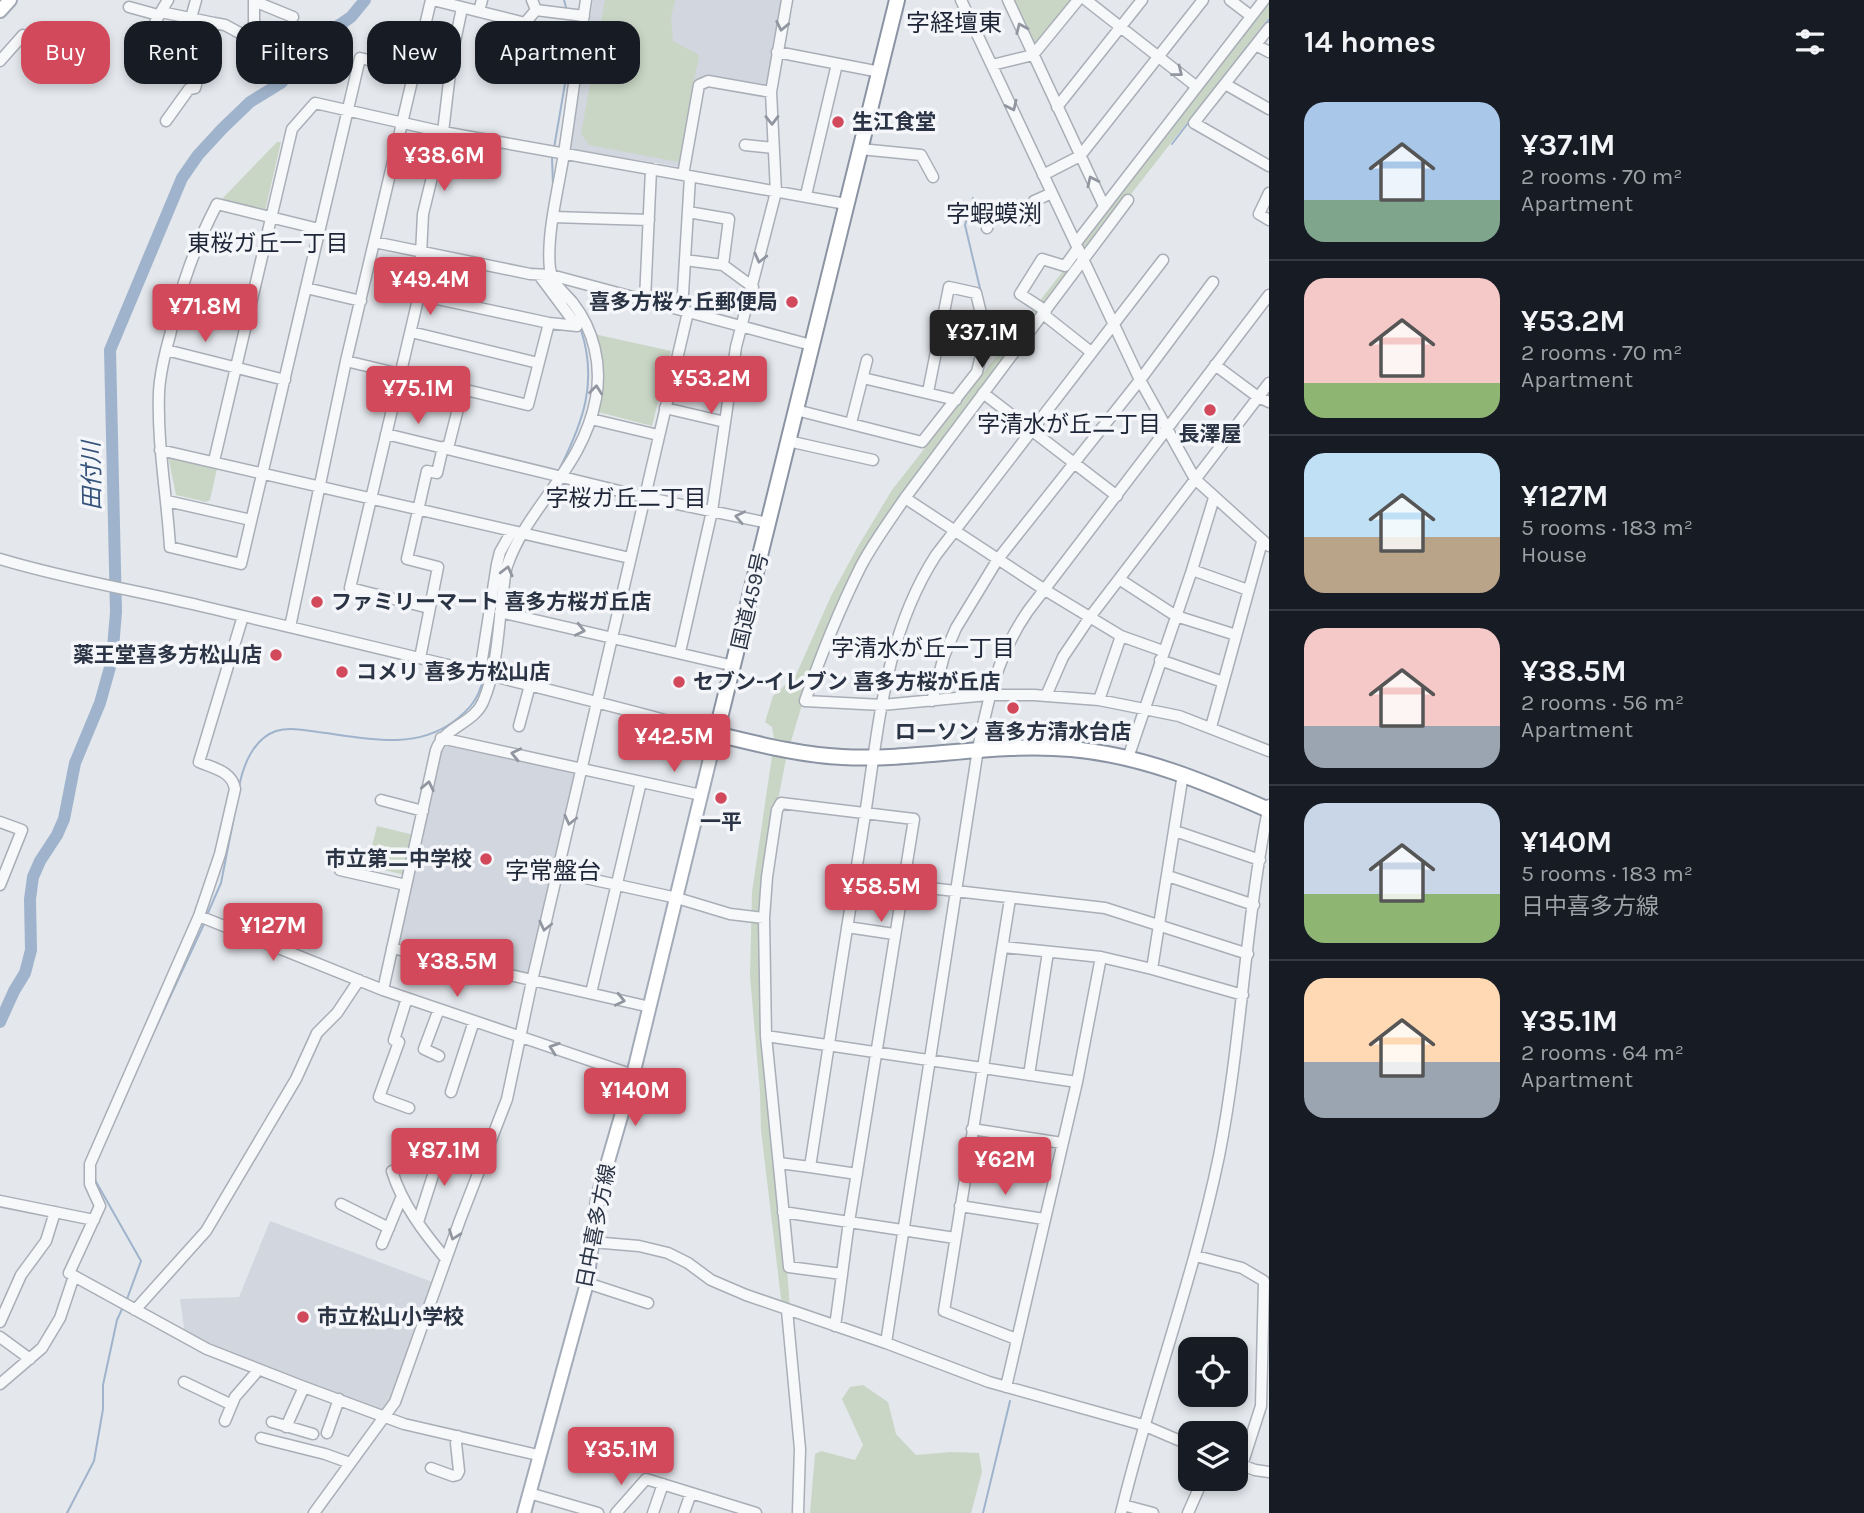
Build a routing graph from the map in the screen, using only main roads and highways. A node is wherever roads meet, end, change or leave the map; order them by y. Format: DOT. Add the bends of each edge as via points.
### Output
graph roads {
  1 [pos="10,0"];
  2 [pos="897,0"];
  3 [pos="0,11"];
  4 [pos="716,734"];
  5 [pos="1269,808"];
  6 [pos="524,1513"];
  1 -- 3 [label="main road"];
  2 -- 4 [label="highway, 国道459号"];
  4 -- 5 [label="highway" via="843,757 1072,749 1128,758 1183,774"];
  4 -- 6 [label="main road, 日中喜多方線" via="633,1075 598,1196 587,1283"];
}
